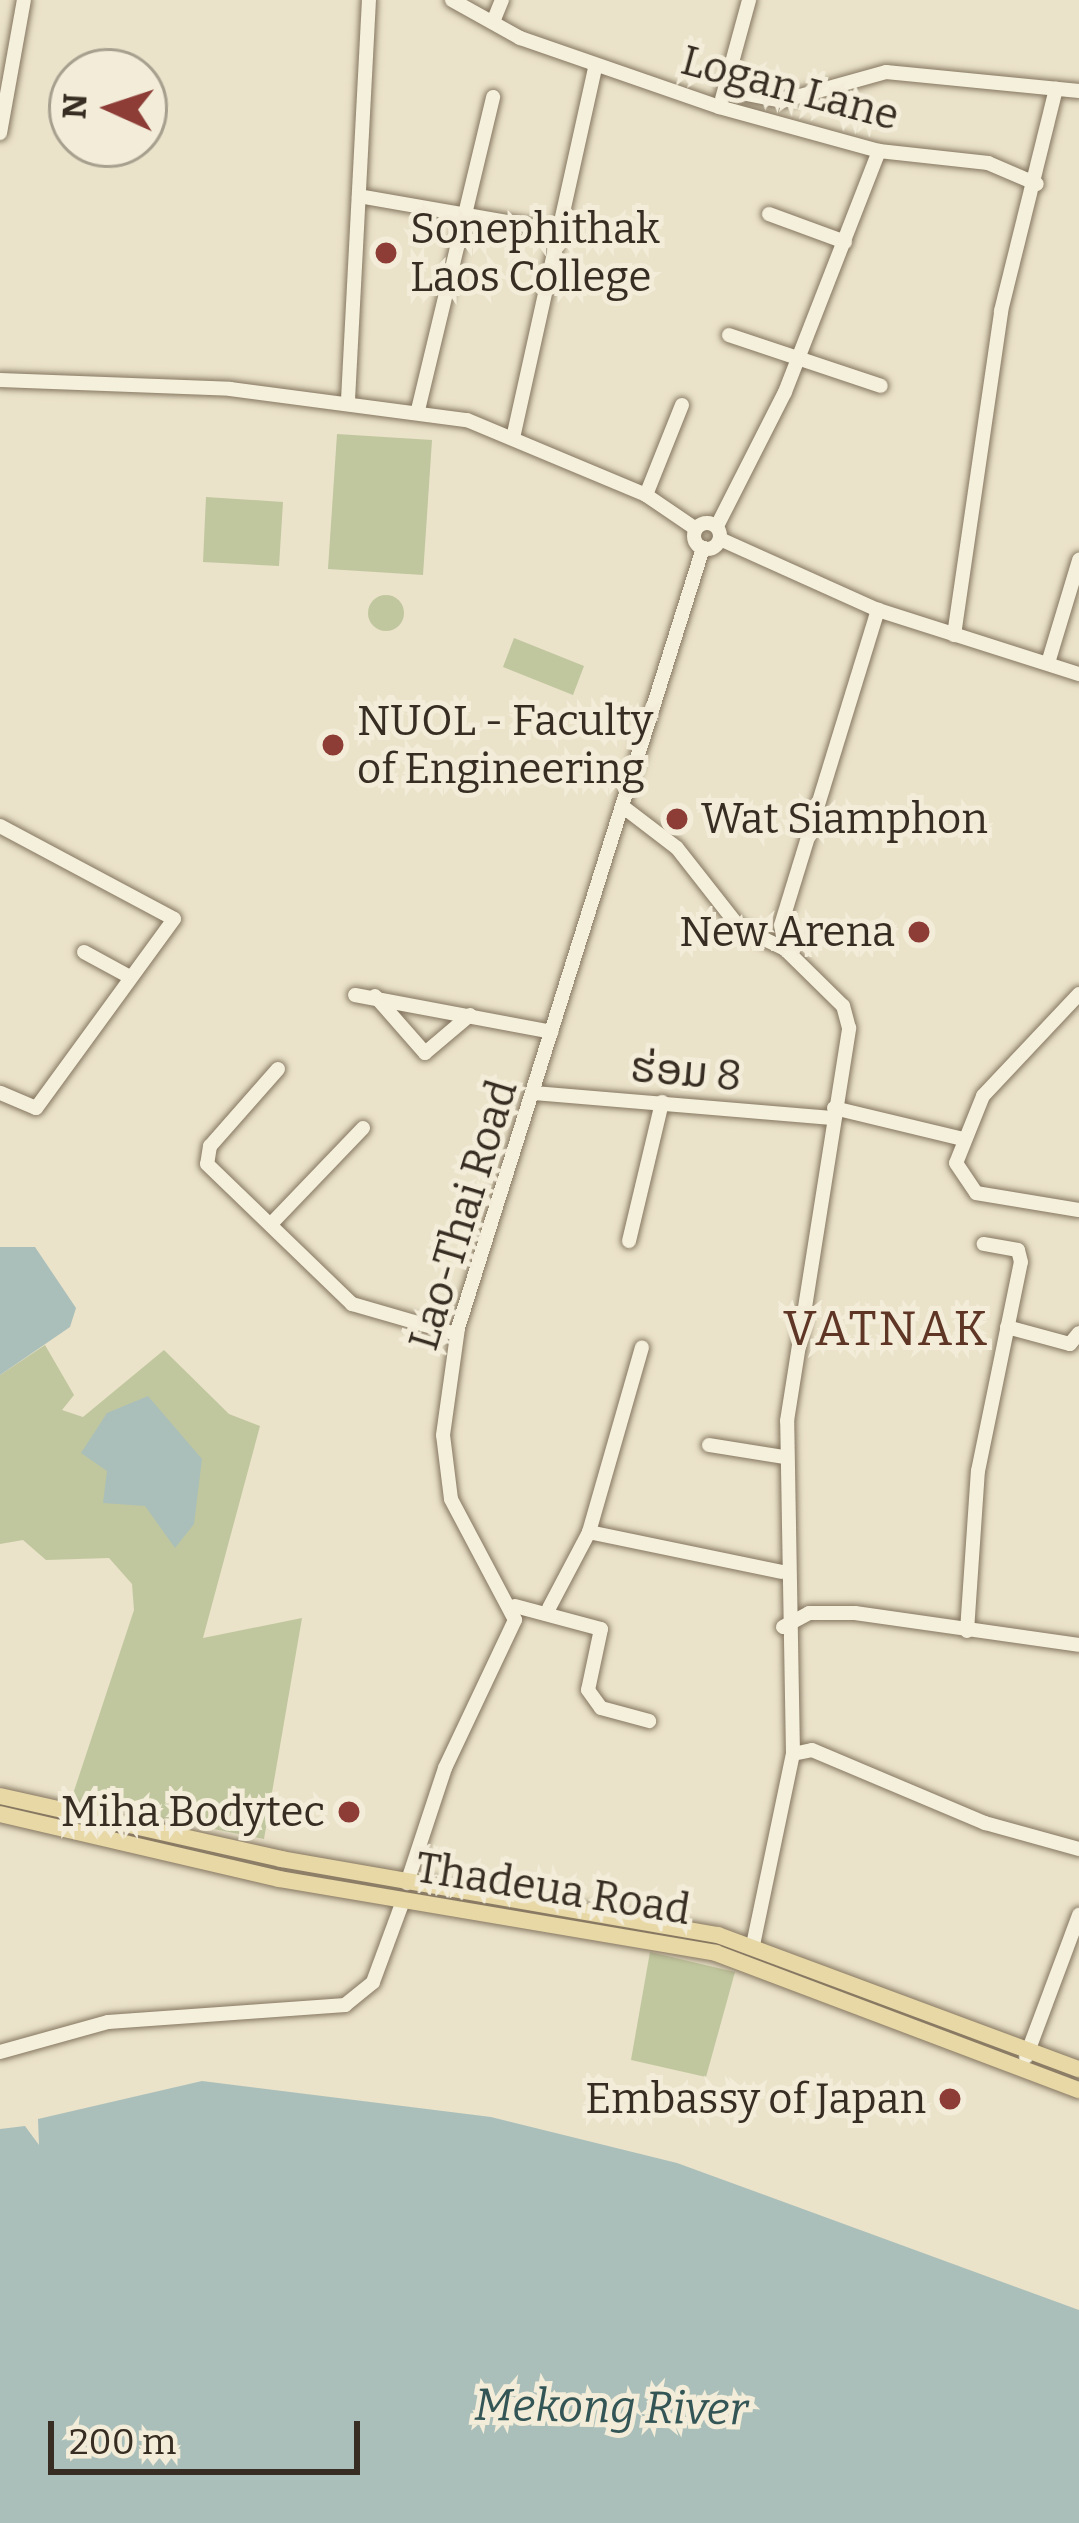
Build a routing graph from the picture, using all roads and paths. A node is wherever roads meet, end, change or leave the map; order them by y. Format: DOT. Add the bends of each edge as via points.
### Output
graph roads {
  1 [pos="24,0"];
  2 [pos="369,0"];
  3 [pos="452,0"];
  4 [pos="502,0"];
  5 [pos="749,0"];
  6 [pos="493,22"];
  7 [pos="596,68"];
  8 [pos="7,83"];
  9 [pos="1056,89"];
  10 [pos="726,91"];
  11 [pos="1079,91"];
  12 [pos="493,97"];
  13 [pos="719,107"];
  14 [pos="0,133"];
  15 [pos="879,151"];
  16 [pos="1037,184"];
  17 [pos="359,196"];
  18 [pos="461,213"];
  19 [pos="769,214"];
  20 [pos="560,231"];
  21 [pos="845,242"];
  22 [pos="729,335"];
  23 [pos="798,359"];
  24 [pos="0,380"];
  25 [pos="880,386"];
  26 [pos="348,400"];
  27 [pos="682,405"];
  28 [pos="418,410"];
  29 [pos="513,438"];
  30 [pos="646,495"];
  31 [pos="696,529"];
  32 [pos="718,533"];
  33 [pos="703,548"];
  34 [pos="1079,560"];
  35 [pos="878,610"];
  36 [pos="954,635"];
  37 [pos="1048,663"];
  38 [pos="1079,674"];
  39 [pos="626,808"];
  40 [pos="0,826"];
  41 [pos="784,949"];
  42 [pos="84,952"];
  43 [pos="130,977"];
  44 [pos="1079,994"];
  45 [pos="355,995"];
  46 [pos="375,996"];
  47 [pos="470,1015"];
  48 [pos="552,1032"];
  49 [pos="278,1070"];
  50 [pos="534,1093"];
  51 [pos="0,1094"];
  52 [pos="662,1102"];
  53 [pos="833,1113"];
  54 [pos="363,1128"];
  55 [pos="959,1138"];
  56 [pos="1079,1210"];
  57 [pos="271,1224"];
  58 [pos="628,1241"];
  59 [pos="984,1244"];
  60 [pos="1007,1327"];
  61 [pos="1079,1333"];
  62 [pos="456,1334"];
  63 [pos="642,1347"];
  64 [pos="709,1445"];
  65 [pos="784,1457"];
  66 [pos="589,1532"];
  67 [pos="782,1572"];
  68 [pos="515,1606"];
  69 [pos="549,1609"];
  70 [pos="783,1627"];
  71 [pos="967,1631"];
  72 [pos="1079,1645"];
  73 [pos="649,1721"];
  74 [pos="793,1754"];
  75 [pos="0,1796"];
  76 [pos="11,1810"];
  77 [pos="1079,1849"];
  78 [pos="405,1892"];
  79 [pos="1079,1915"];
  80 [pos="750,1954"];
  81 [pos="853,1993"];
  82 [pos="1029,2048"];
  83 [pos="0,2052"];
  84 [pos="1022,2067"];
  85 [pos="1079,2069"];
  86 [pos="1079,2090"];
  1 -- 8 [label="street"];
  2 -- 17 [label="street"];
  3 -- 6 [label="street, Logan Lane"];
  4 -- 6 [label="street"];
  5 -- 10 [label="street"];
  6 -- 7 [label="street, Logan Lane"];
  7 -- 13 [label="street, Logan Lane"];
  7 -- 20 [label="street"];
  8 -- 14 [label="street"];
  9 -- 10 [label="street" via="886,72 782,100"];
  9 -- 11 [label="street"];
  9 -- 16 [label="street"];
  10 -- 13 [label="street"];
  12 -- 18 [label="street"];
  13 -- 15 [label="street, Logan Lane"];
  15 -- 16 [label="street, Logan Lane" via="988,163"];
  15 -- 21 [label="street"];
  16 -- 36 [label="street" via="1001,311"];
  17 -- 18 [label="street"];
  17 -- 26 [label="street"];
  18 -- 20 [label="street"];
  18 -- 28 [label="street"];
  19 -- 21 [label="street"];
  20 -- 29 [label="street"];
  21 -- 23 [label="street"];
  22 -- 23 [label="street"];
  23 -- 25 [label="street"];
  23 -- 32 [label="street"];
  24 -- 26 [label="street"];
  26 -- 28 [label="street"];
  27 -- 30 [label="street"];
  28 -- 29 [label="street"];
  29 -- 30 [label="street"];
  30 -- 31 [label="street"];
  31 -- 32 [label="street"];
  31 -- 33 [label="street"];
  32 -- 33 [label="street"];
  32 -- 35 [label="street"];
  33 -- 39 [label="street, Lao-Thai Road"];
  34 -- 37 [label="street"];
  35 -- 36 [label="street"];
  35 -- 41 [label="street" via="781,925"];
  36 -- 37 [label="street"];
  37 -- 38 [label="street"];
  39 -- 41 [label="street" via="677,848 740,927"];
  39 -- 48 [label="street, Lao-Thai Road"];
  40 -- 43 [label="street" via="174,919"];
  41 -- 53 [label="street" via="847,1013"];
  42 -- 43 [label="street"];
  43 -- 51 [label="street" via="36,1108"];
  44 -- 55 [label="street"];
  45 -- 46 [label="street"];
  46 -- 47 [label="street"];
  46 -- 47 [label="street" via="425,1053"];
  47 -- 48 [label="street"];
  48 -- 50 [label="street, Lao-Thai Road"];
  49 -- 57 [label="street" via="204,1154"];
  50 -- 52 [label="street, ຮ່ອມ 8"];
  50 -- 62 [label="street, Lao-Thai Road"];
  52 -- 53 [label="street, ຮ່ອມ 8"];
  52 -- 58 [label="street"];
  53 -- 55 [label="street, ຮ່ອມ 8"];
  53 -- 65 [label="street"];
  54 -- 57 [label="street"];
  55 -- 56 [label="street" via="956,1163 976,1192"];
  57 -- 62 [label="street" via="352,1304"];
  59 -- 60 [label="street" via="1022,1255"];
  60 -- 61 [label="street" via="1070,1344"];
  60 -- 71 [label="street" via="978,1471"];
  62 -- 68 [label="street, Lao-Thai Road" via="443,1435 451,1499 470,1551"];
  63 -- 66 [label="street"];
  64 -- 65 [label="street"];
  65 -- 67 [label="street"];
  66 -- 67 [label="street"];
  66 -- 69 [label="street" via="566,1594"];
  67 -- 70 [label="street"];
  68 -- 69 [label="street"];
  68 -- 78 [label="street"];
  69 -- 73 [label="street" via="601,1628 588,1684 601,1708"];
  70 -- 71 [label="street" via="820,1612"];
  70 -- 74 [label="street"];
  71 -- 72 [label="street"];
  74 -- 77 [label="street" via="812,1750 985,1823"];
  74 -- 80 [label="street"];
  75 -- 76 [label="main road, Thadeua Road"];
  76 -- 78 [label="main road, Thadeua Road"];
  78 -- 80 [label="main road, Thadeua Road"];
  78 -- 83 [label="street" via="373,1982 345,2005 108,2022"];
  79 -- 82 [label="street"];
  80 -- 81 [label="main road, Thadeua Road"];
  81 -- 82 [label="main road, Thadeua Road"];
  81 -- 84 [label="main road, Thadeua Road"];
  82 -- 84 [label="street"];
  82 -- 85 [label="main road, Thadeua Road"];
  84 -- 86 [label="main road, Thadeua Road"];
}
